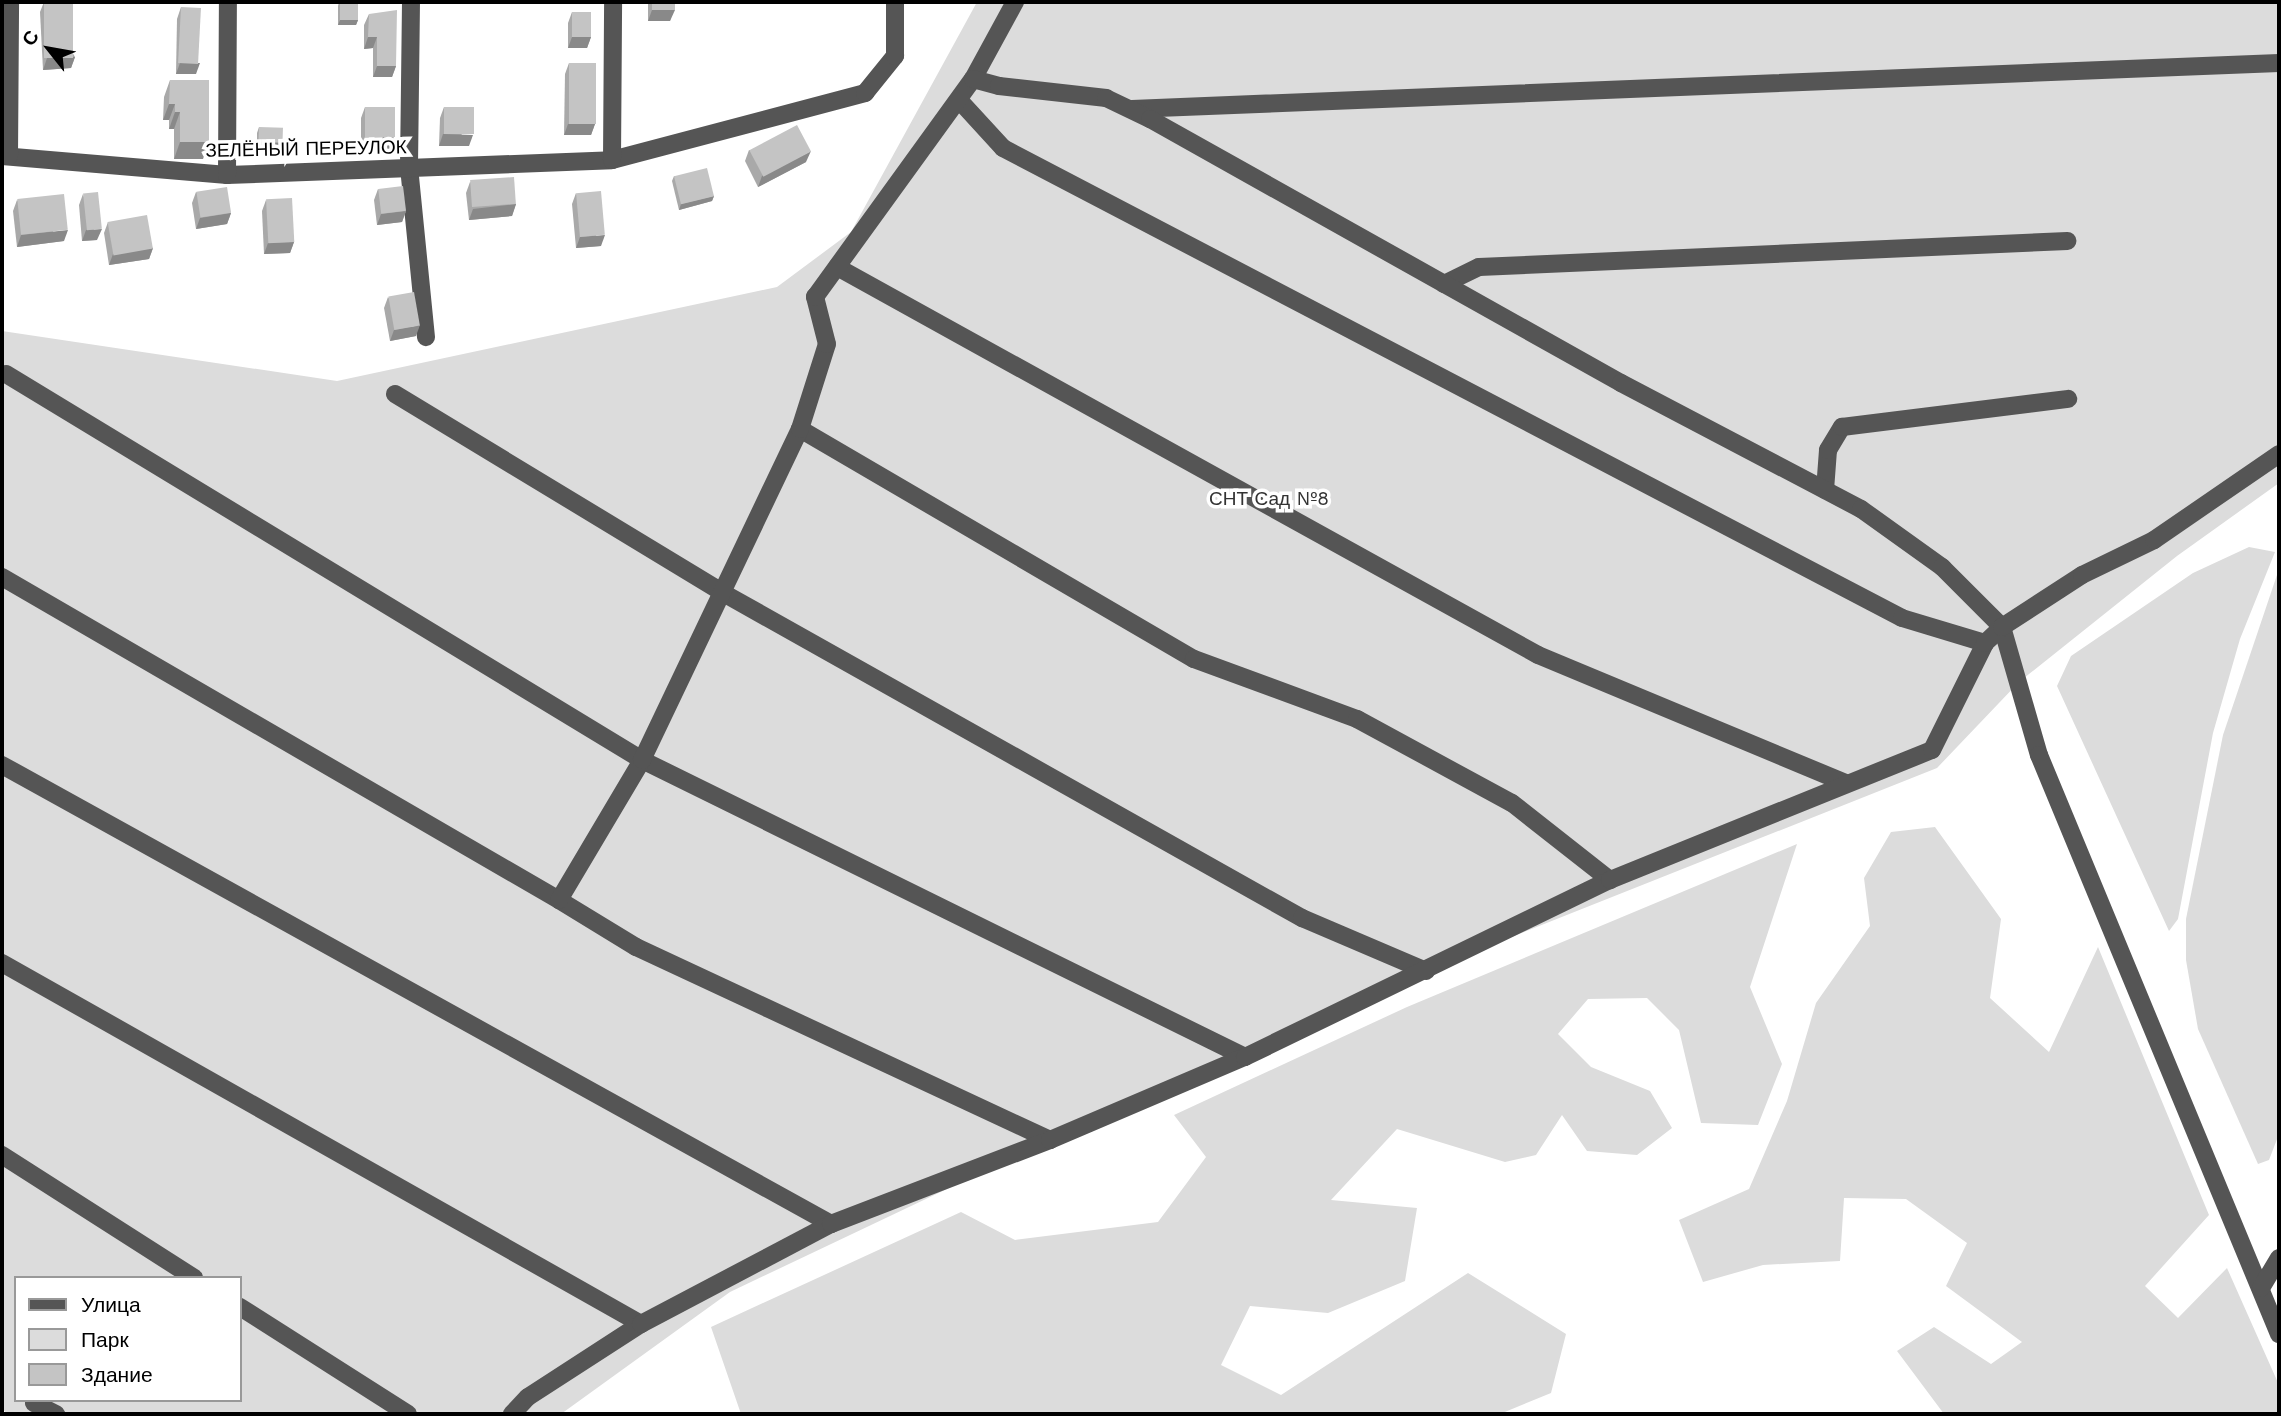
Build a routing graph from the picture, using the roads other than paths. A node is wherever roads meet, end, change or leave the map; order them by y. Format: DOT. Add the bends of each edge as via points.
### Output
graph roads {
  1 [pos="10,2"];
  2 [pos="228,2"];
  3 [pos="411,2"];
  4 [pos="613,2"];
  5 [pos="895,2"];
  6 [pos="1015,2"];
  7 [pos="2279,62"];
  8 [pos="973,79"];
  9 [pos="958,100"];
  10 [pos="1129,109"];
  11 [pos="5,156"];
  12 [pos="612,160"];
  13 [pos="409,167"];
  14 [pos="226,175"];
  15 [pos="2067,241"];
  16 [pos="837,267"];
  17 [pos="1444,284"];
  18 [pos="426,337"];
  19 [pos="6,374"];
  20 [pos="395,394"];
  21 [pos="2068,399"];
  22 [pos="800,429"];
  23 [pos="2279,454"];
  24 [pos="1825,490"];
  25 [pos="2,577"];
  26 [pos="725,594"];
  27 [pos="2002,627"];
  28 [pos="1985,643"];
  29 [pos="642,760"];
  30 [pos="2,765"];
  31 [pos="1846,783"];
  32 [pos="1610,880"];
  33 [pos="559,900"];
  34 [pos="2,963"];
  35 [pos="1426,971"];
  36 [pos="1245,1057"];
  37 [pos="1050,1140"];
  38 [pos="2,1155"];
  39 [pos="831,1224"];
  40 [pos="2279,1258"];
  41 [pos="191,1276"];
  42 [pos="2260,1288"];
  43 [pos="242,1308"];
  44 [pos="641,1324"];
  45 [pos="2279,1334"];
  46 [pos="34,1403"];
  47 [pos="56,1414"];
  48 [pos="408,1414"];
  49 [pos="512,1414"];
  1 -- 11 [label="street"];
  2 -- 14 [label="street"];
  3 -- 13 [label="street"];
  4 -- 12 [label="street"];
  5 -- 12 [label="street, ЗЕЛЁНЫЙ ПЕРЕУЛОК" via="895,56 865,93"];
  6 -- 8 [label="street"];
  7 -- 10 [label="street"];
  8 -- 9 [label="street"];
  8 -- 10 [label="street" via="1107,98"];
  9 -- 16 [label="street"];
  9 -- 28 [label="street" via="1003,148 1902,618"];
  10 -- 17 [label="street"];
  11 -- 14 [label="street, ЗЕЛЁНЫЙ ПЕРЕУЛОК"];
  12 -- 13 [label="street, ЗЕЛЁНЫЙ ПЕРЕУЛОК"];
  13 -- 14 [label="street, ЗЕЛЁНЫЙ ПЕРЕУЛОК"];
  13 -- 18 [label="street"];
  15 -- 17 [label="street" via="1479,267"];
  16 -- 22 [label="street" via="815,297 827,344"];
  16 -- 31 [label="street" via="1538,655"];
  17 -- 24 [label="street"];
  19 -- 29 [label="street"];
  20 -- 26 [label="street"];
  21 -- 24 [label="street" via="1842,427 1828,450"];
  22 -- 26 [label="street"];
  22 -- 32 [label="street" via="1194,659 1357,719 1512,803"];
  23 -- 27 [label="street" via="2154,540 2082,575"];
  24 -- 27 [label="street" via="1861,509 1942,567"];
  25 -- 33 [label="street"];
  26 -- 29 [label="street"];
  26 -- 35 [label="street" via="1301,918"];
  27 -- 28 [label="street"];
  27 -- 42 [label="street" via="2039,755"];
  28 -- 31 [label="street" via="1932,750"];
  29 -- 33 [label="street"];
  29 -- 36 [label="street"];
  30 -- 39 [label="street"];
  31 -- 32 [label="street"];
  32 -- 35 [label="street"];
  33 -- 37 [label="street" via="636,947"];
  34 -- 44 [label="street"];
  35 -- 36 [label="street"];
  36 -- 37 [label="street"];
  37 -- 39 [label="street"];
  38 -- 41 [label="street"];
  39 -- 44 [label="street"];
  40 -- 42 [label="street"];
  42 -- 45 [label="street"];
  43 -- 48 [label="street"];
  44 -- 49 [label="street" via="528,1397"];
  46 -- 47 [label="street"];
}
